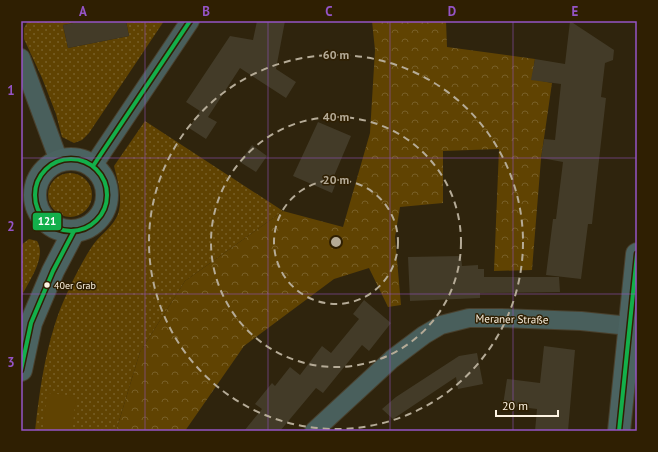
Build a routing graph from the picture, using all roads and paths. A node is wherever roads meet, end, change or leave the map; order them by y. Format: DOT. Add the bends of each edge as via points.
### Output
graph roads {
  1 [pos="190,21"];
  2 [pos="21,58"];
  3 [pos="58,161"];
  4 [pos="93,166"];
  5 [pos="29,210"];
  6 [pos="74,231"];
  7 [pos="637,254"];
  8 [pos="629,326"];
  9 [pos="21,370"];
  10 [pos="314,431"];
  11 [pos="619,431"];
  1 -- 4 [label="street"];
  2 -- 3 [label="street"];
  3 -- 4 [label="street" via="76,158"];
  3 -- 5 [label="street" via="50,165 38,179"];
  4 -- 6 [label="street" via="103,180 106,192 105,207 98,219 87,227"];
  5 -- 6 [label="street" via="55,228"];
  6 -- 9 [label="street" via="31,323"];
  7 -- 8 [label="street"];
  8 -- 10 [label="street, Meraner Straße" via="501,318 469,318 442,325 392,359"];
  8 -- 11 [label="street"];
}
